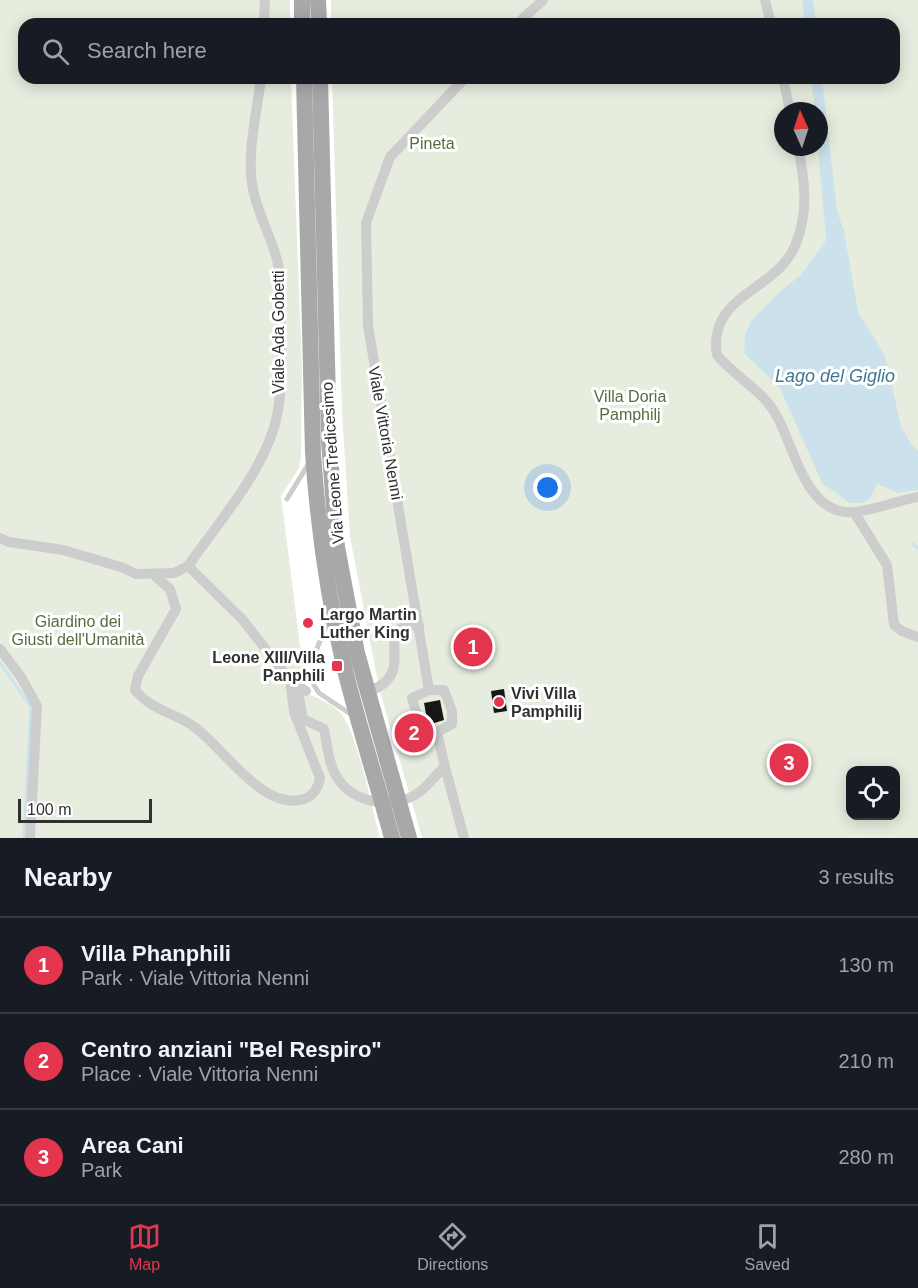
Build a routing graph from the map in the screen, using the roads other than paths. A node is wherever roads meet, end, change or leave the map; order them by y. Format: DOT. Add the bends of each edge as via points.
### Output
graph roads {
  1 [pos="265,0"];
  2 [pos="302,0"];
  3 [pos="318,0"];
  4 [pos="543,0"];
  5 [pos="765,0"];
  6 [pos="264,18"];
  7 [pos="302,18"];
  8 [pos="319,18"];
  9 [pos="524,18"];
  10 [pos="770,18"];
  11 [pos="260,84"];
  12 [pos="304,84"];
  13 [pos="320,84"];
  14 [pos="459,84"];
  15 [pos="784,84"];
  16 [pos="788,102"];
  17 [pos="800,156"];
  18 [pos="313,453"];
  19 [pos="918,497"];
  20 [pos="287,498"];
  21 [pos="854,512"];
  22 [pos="0,538"];
  23 [pos="188,566"];
  24 [pos="154,575"];
  25 [pos="332,612"];
  26 [pos="419,626"];
  27 [pos="918,637"];
  28 [pos="0,649"];
  29 [pos="310,663"];
  30 [pos="302,686"];
  31 [pos="429,690"];
  32 [pos="367,692"];
  33 [pos="360,722"];
  34 [pos="437,732"];
  35 [pos="445,767"];
  36 [pos="30,838"];
  37 [pos="392,838"];
  38 [pos="410,838"];
  39 [pos="464,838"];
  1 -- 6 [label="street"];
  2 -- 7 [label="main road"];
  3 -- 8 [label="main road"];
  4 -- 9 [label="street"];
  5 -- 10 [label="street"];
  11 -- 23 [label="street, Viale Ada Gobetti" via="251,167 253,189 279,268 278,412 256,466"];
  12 -- 18 [label="main road, Via Leone Tredicesimo"];
  13 -- 32 [label="main road, Via Leone Tredicesimo" via="332,502 347,607"];
  14 -- 26 [label="street, Viale Vittoria Nenni" via="390,158 366,223 368,326"];
  15 -- 16 [label="street"];
  17 -- 21 [label="street" via="805,211 794,248 768,278 728,308 721,317 714,342 722,361 774,411 810,490 824,504"];
  18 -- 20 [label="lane"];
  18 -- 25 [label="main road, Via Leone Tredicesimo"];
  19 -- 21 [label="street"];
  21 -- 27 [label="street" via="887,565 894,624 902,632"];
  22 -- 24 [label="street" via="63,550 136,574"];
  23 -- 24 [label="street" via="174,573"];
  23 -- 30 [label="street"];
  24 -- 30 [label="street" via="170,589 176,609 138,676 135,690 157,709 192,725 241,773 271,795 295,801 309,797 320,778 294,712"];
  25 -- 29 [label="lane"];
  25 -- 33 [label="main road, Via Leone Tredicesimo"];
  26 -- 31 [label="street, Viale Vittoria Nenni"];
  26 -- 32 [label="street" via="405,625 399,629 394,643 393,675 386,684"];
  28 -- 36 [label="street" via="37,706"];
  30 -- 33 [label="lane" via="326,696"];
  30 -- 35 [label="street" via="303,719 324,729 334,773 351,792 371,801 409,798 427,787"];
  31 -- 34 [label="street" via="444,690 452,711 452,724"];
  31 -- 34 [label="street" via="412,698 414,712 422,733"];
  32 -- 38 [label="main road, Via Leone Tredicesimo"];
  33 -- 37 [label="main road, Via Leone Tredicesimo"];
  34 -- 35 [label="street"];
  35 -- 39 [label="street"];
}
